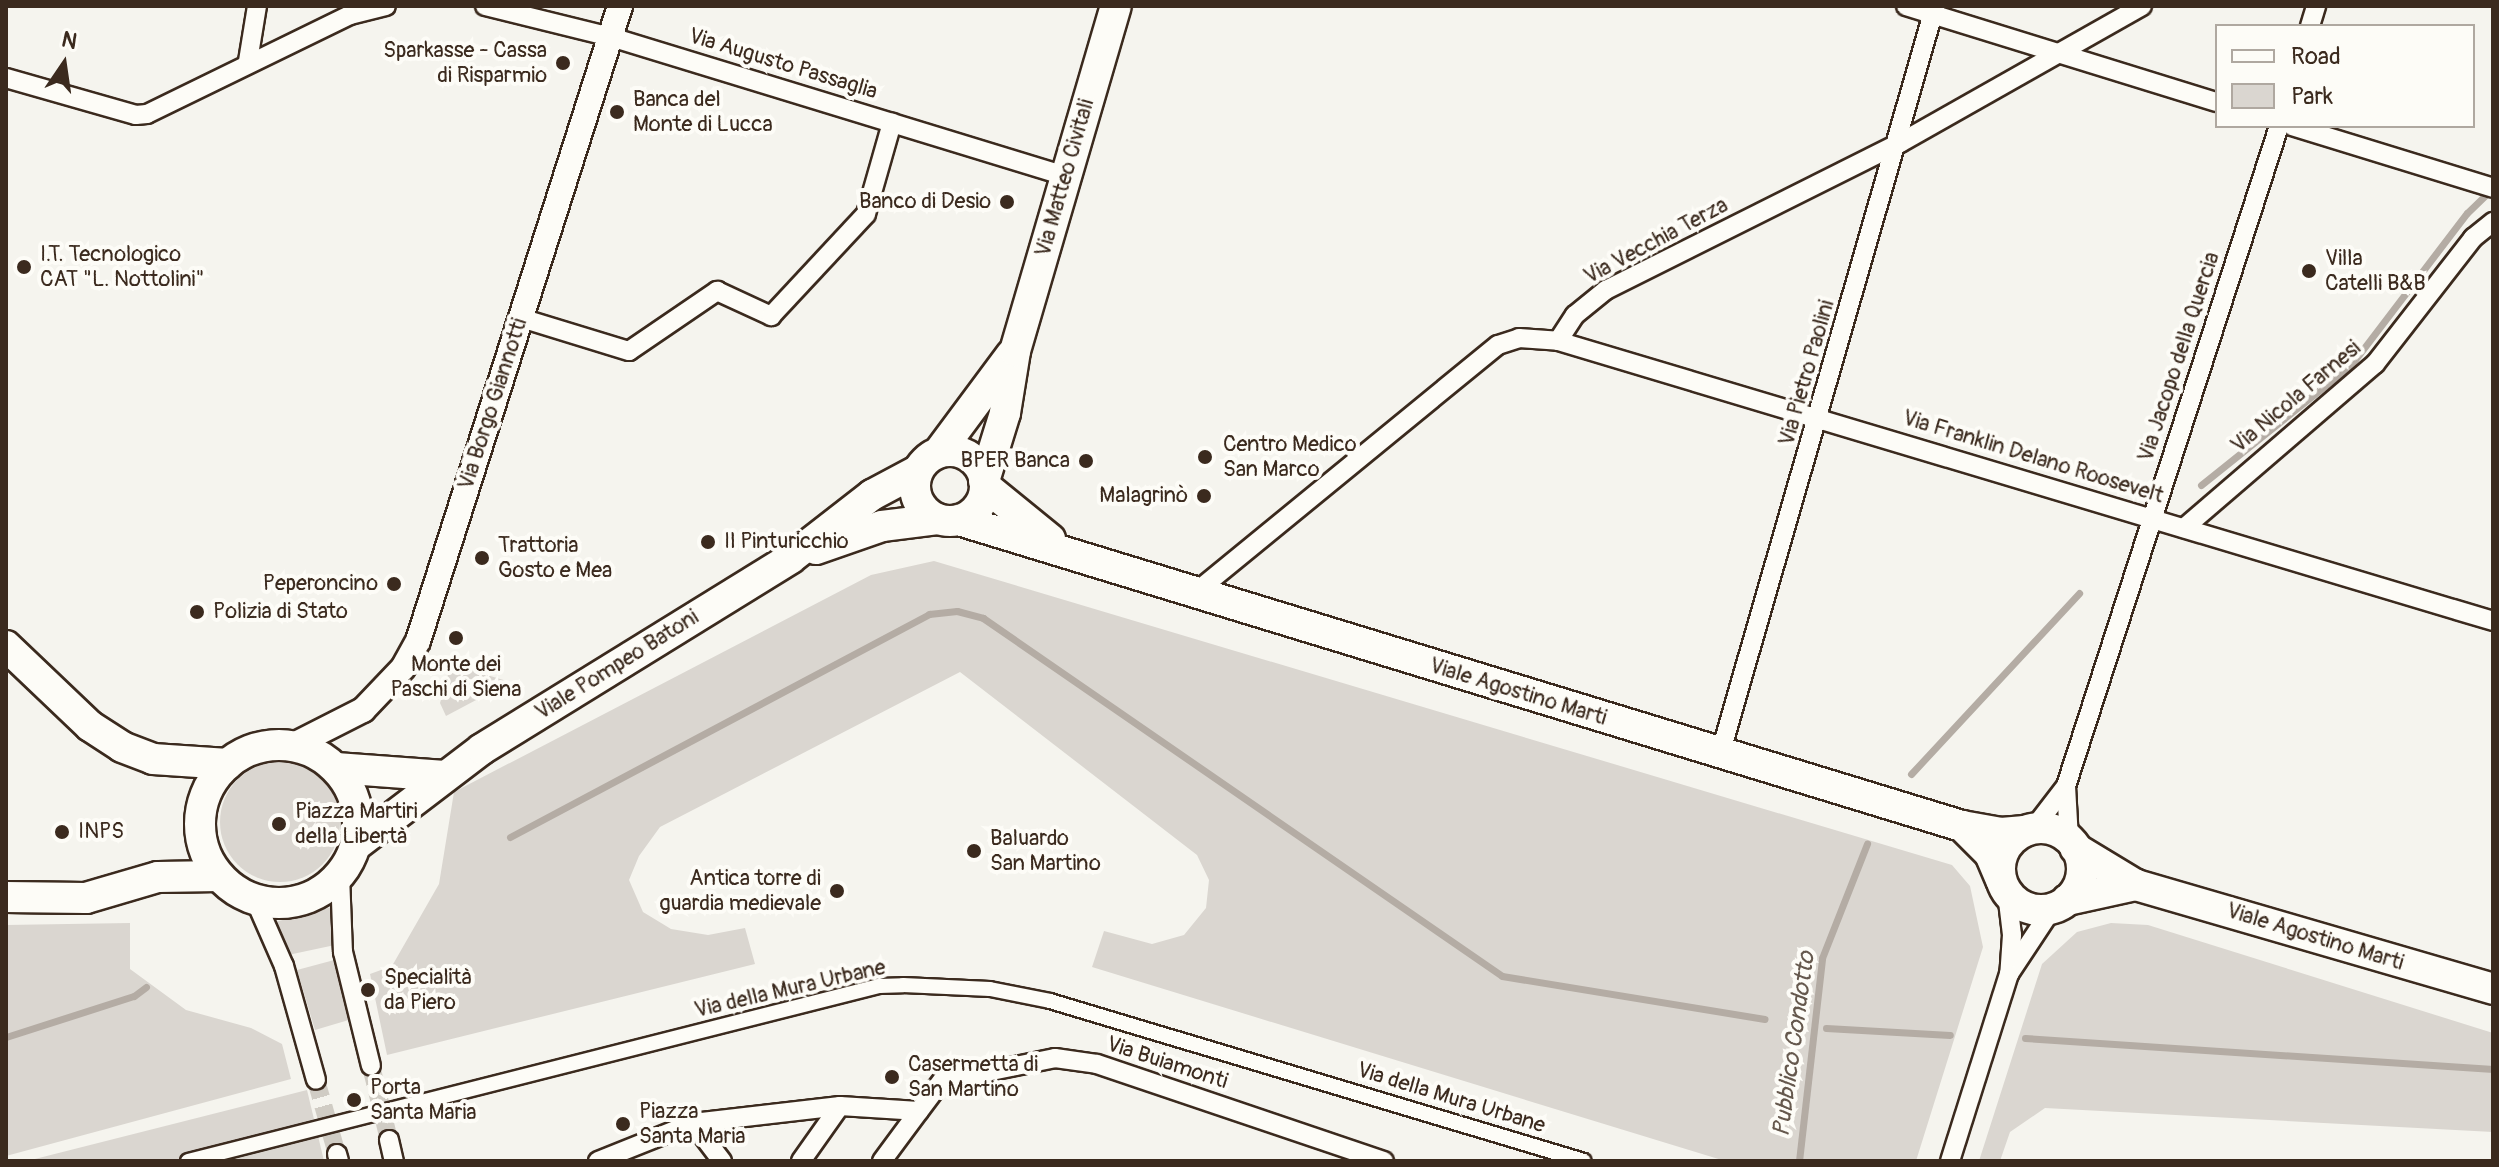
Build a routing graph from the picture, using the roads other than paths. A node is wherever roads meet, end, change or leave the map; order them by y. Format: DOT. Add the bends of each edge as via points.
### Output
graph roads {
  1 [pos="257,6"];
  2 [pos="386,6"];
  3 [pos="485,6"];
  4 [pos="620,6"];
  5 [pos="1116,6"];
  6 [pos="1906,6"];
  7 [pos="2142,6"];
  8 [pos="1934,10"];
  9 [pos="611,37"];
  10 [pos="2065,53"];
  11 [pos="248,61"];
  12 [pos="6,78"];
  13 [pos="2215,101"];
  14 [pos="892,123"];
  15 [pos="2278,128"];
  16 [pos="2299,128"];
  17 [pos="1900,143"];
  18 [pos="1066,176"];
  19 [pos="2493,188"];
  20 [pos="2493,222"];
  21 [pos="521,318"];
  22 [pos="1558,341"];
  23 [pos="1015,351"];
  24 [pos="1819,417"];
  25 [pos="928,461"];
  26 [pos="985,484"];
  27 [pos="2152,519"];
  28 [pos="949,520"];
  29 [pos="2184,528"];
  30 [pos="1075,556"];
  31 [pos="791,558"];
  32 [pos="1196,592"];
  33 [pos="2493,621"];
  34 [pos="6,646"];
  35 [pos="292,746"];
  36 [pos="1721,751"];
  37 [pos="228,764"];
  38 [pos="336,768"];
  39 [pos="445,776"];
  40 [pos="2066,786"];
  41 [pos="1962,826"];
  42 [pos="2029,830"];
  43 [pos="2072,844"];
  44 [pos="356,845"];
  45 [pos="340,875"];
  46 [pos="219,876"];
  47 [pos="2136,885"];
  48 [pos="2004,887"];
  49 [pos="6,897"];
  50 [pos="255,900"];
  51 [pos="2059,905"];
  52 [pos="2009,974"];
  53 [pos="2493,989"];
  54 [pos="371,1066"];
  55 [pos="316,1080"];
  56 [pos="840,1106"];
  57 [pos="919,1111"];
  58 [pos="693,1123"];
  59 [pos="389,1140"];
  60 [pos="637,1145"];
  61 [pos="188,1161"];
  62 [pos="394,1161"];
  63 [pos="598,1161"];
  64 [pos="625,1161"];
  65 [pos="722,1161"];
  66 [pos="801,1161"];
  67 [pos="882,1161"];
  68 [pos="1384,1161"];
  69 [pos="1584,1161"];
  70 [pos="1950,1161"];
  1 -- 11 [label="street"];
  2 -- 11 [label="street" via="350,15"];
  3 -- 9 [label="street, Via Augusto Passaglia"];
  4 -- 9 [label="street, Via Borgo Giannotti"];
  5 -- 18 [label="main road, Via Matteo Civitali"];
  6 -- 8 [label="street"];
  7 -- 10 [label="street, Via Vecchia Terza"];
  8 -- 10 [label="street"];
  8 -- 17 [label="street, Via Pietro Paolini"];
  9 -- 14 [label="street, Via Augusto Passaglia"];
  9 -- 21 [label="street, Via Borgo Giannotti"];
  10 -- 13 [label="street"];
  10 -- 17 [label="street, Via Vecchia Terza"];
  11 -- 12 [label="street" via="169,104 136,115"];
  14 -- 18 [label="street, Via Augusto Passaglia"];
  14 -- 21 [label="street" via="866,214 771,316 717,291 629,351"];
  15 -- 27 [label="street, Via Jacopo della Quercia"];
  16 -- 19 [label="street"];
  17 -- 22 [label="street, Via Vecchia Terza" via="1606,290 1575,315"];
  17 -- 24 [label="street, Via Pietro Paolini"];
  18 -- 23 [label="main road, Via Matteo Civitali"];
  20 -- 29 [label="street, Via Nicola Farnesi" via="2473,238 2375,364"];
  21 -- 35 [label="street, Via Borgo Giannotti" via="420,635 403,668 363,710"];
  22 -- 24 [label="street, Via Franklin Delano Roosevelt"];
  22 -- 32 [label="street" via="1519,338 1498,345"];
  23 -- 25 [label="main road, Via Matteo Civitali"];
  23 -- 26 [label="main road, Via Matteo Civitali"];
  24 -- 27 [label="street, Via Franklin Delano Roosevelt"];
  24 -- 36 [label="street, Via Pietro Paolini"];
  25 -- 26 [label="main road" via="970,457"];
  25 -- 28 [label="main road" via="917,500"];
  25 -- 31 [label="main road, Viale Pompeo Batoni" via="872,495"];
  26 -- 28 [label="main road" via="978,507"];
  26 -- 30 [label="main road, Viale Agostino Marti" via="1011,511"];
  27 -- 29 [label="street, Via Franklin Delano Roosevelt"];
  27 -- 40 [label="street, Via Jacopo della Quercia"];
  28 -- 30 [label="main road, Viale Agostino Marti"];
  28 -- 31 [label="main road, Viale Pompeo Batoni" via="882,526"];
  29 -- 33 [label="street, Via Franklin Delano Roosevelt"];
  30 -- 32 [label="main road, Viale Agostino Marti"];
  31 -- 39 [label="main road, Viale Pompeo Batoni"];
  32 -- 36 [label="main road, Viale Agostino Marti"];
  34 -- 37 [label="main road" via="90,726 122,747 168,761"];
  35 -- 37 [label="main road" via="258,748"];
  35 -- 38 [label="main road"];
  36 -- 41 [label="main road, Viale Agostino Marti"];
  37 -- 46 [label="main road" via="207,790 200,823 204,851"];
  38 -- 39 [label="main road"];
  38 -- 44 [label="main road" via="355,801"];
  39 -- 44 [label="main road, Viale Pompeo Batoni"];
  40 -- 42 [label="street, Via Jacopo della Quercia"];
  40 -- 43 [label="street, Via Jacopo della Quercia"];
  41 -- 42 [label="main road, Viale Agostino Marti" via="2001,833"];
  41 -- 48 [label="main road, Viale Agostino Marti" via="1990,854"];
  42 -- 43 [label="main road" via="2051,830"];
  42 -- 48 [label="main road" via="2005,848"];
  43 -- 47 [label="main road, Viale Agostino Marti"];
  43 -- 51 [label="main road" via="2082,872"];
  44 -- 45 [label="main road"];
  45 -- 50 [label="main road" via="301,900"];
  45 -- 54 [label="street" via="343,952"];
  46 -- 49 [label="main road" via="158,877 86,898"];
  46 -- 50 [label="main road"];
  47 -- 51 [label="main road, Viale Agostino Marti"];
  47 -- 53 [label="main road, Viale Agostino Marti"];
  48 -- 51 [label="main road" via="2026,908"];
  48 -- 52 [label="street" via="2012,935"];
  50 -- 55 [label="street" via="284,966"];
  51 -- 52 [label="street"];
  52 -- 70 [label="street"];
  56 -- 57 [label="street"];
  56 -- 58 [label="street"];
  56 -- 66 [label="street"];
  57 -- 67 [label="street, Via Buiamonti"];
  57 -- 68 [label="street, Via Buiamonti" via="942,1081 1055,1058 1097,1064"];
  58 -- 60 [label="street"];
  58 -- 65 [label="street"];
  59 -- 62 [label="street"];
  60 -- 63 [label="street"];
  60 -- 64 [label="street"];
  61 -- 69 [label="street, Via della Mura Urbane" via="851,993 903,985 990,989 1050,1001"];
}
